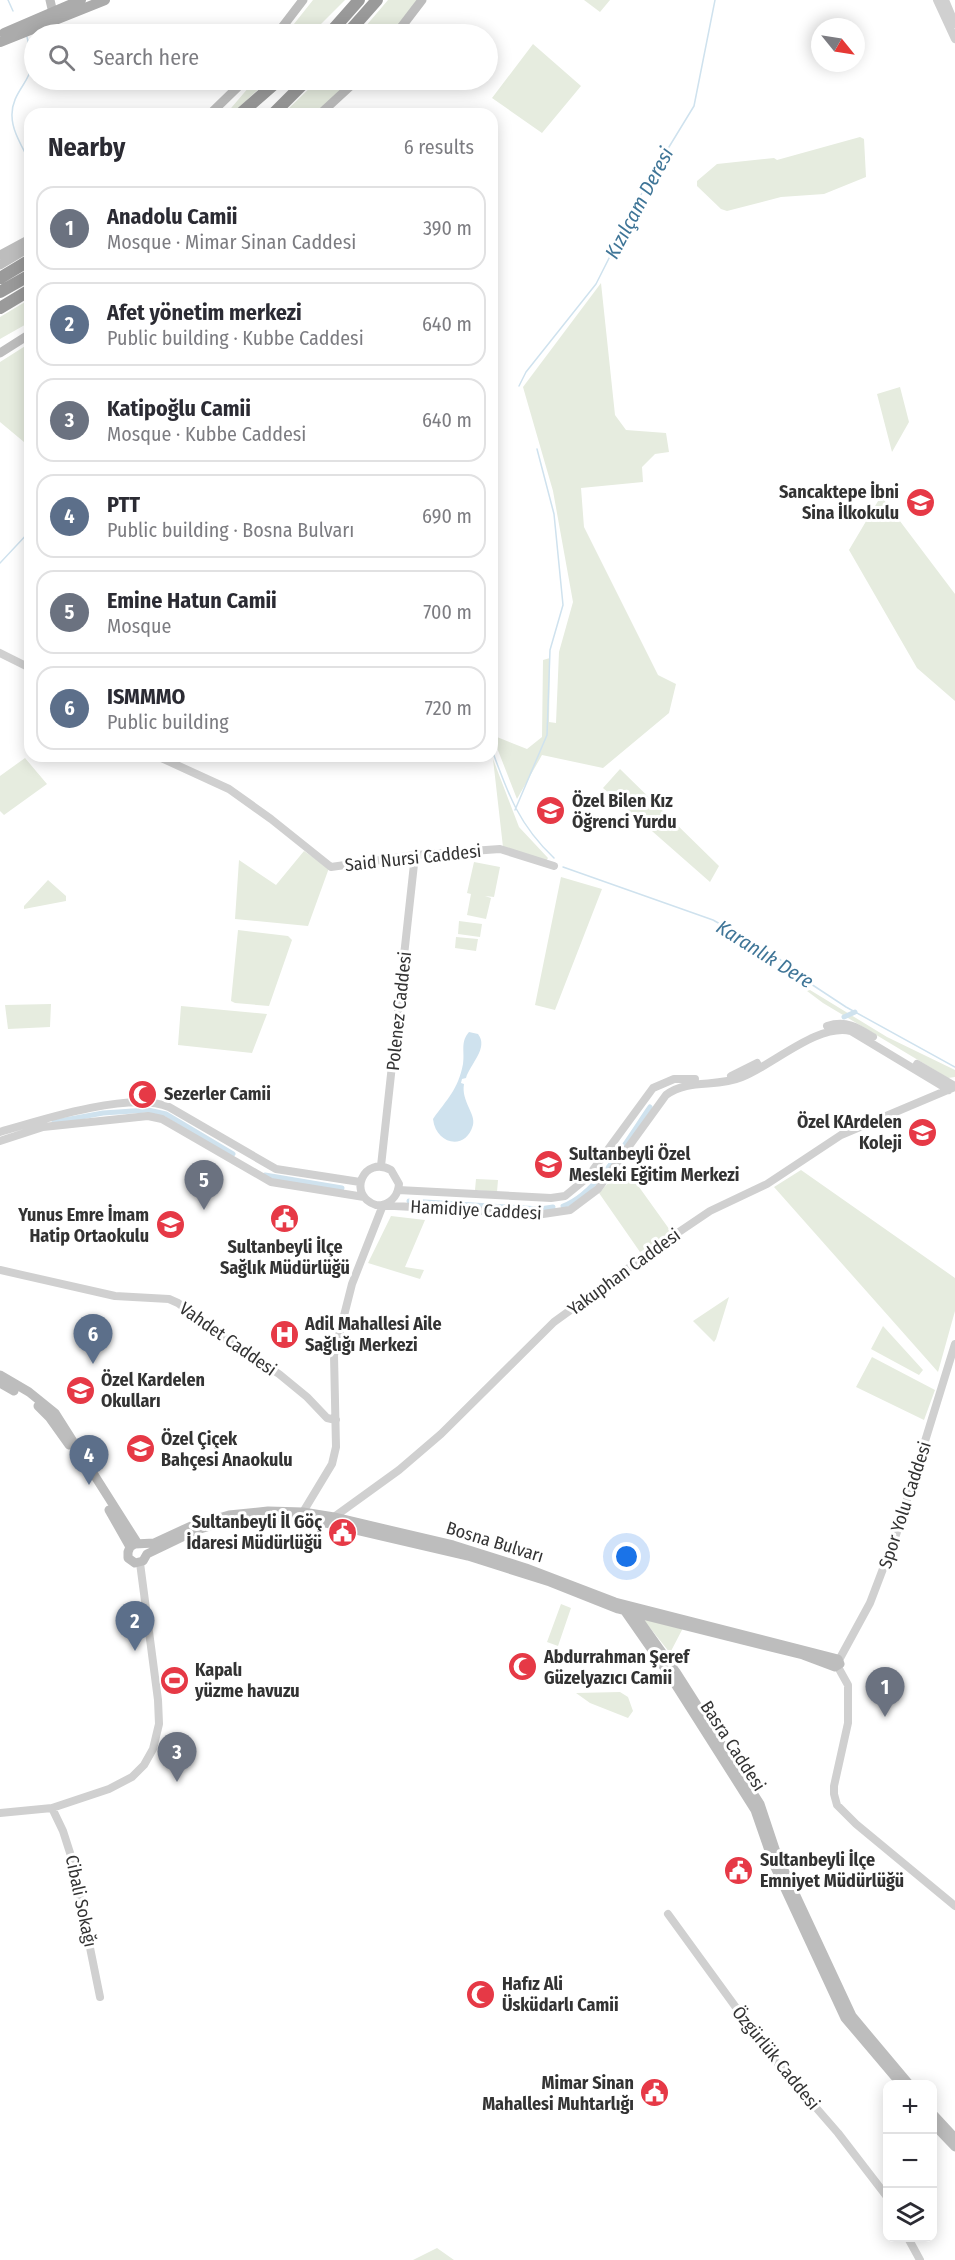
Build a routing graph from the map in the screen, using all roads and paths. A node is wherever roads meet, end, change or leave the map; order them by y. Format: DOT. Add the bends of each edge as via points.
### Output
graph roads {
  1 [pos="50,0"];
  2 [pos="81,0"];
  3 [pos="105,0"];
  4 [pos="303,0"];
  5 [pos="359,0"];
  6 [pos="377,0"];
  7 [pos="422,0"];
  8 [pos="937,0"];
  9 [pos="945,0"];
  10 [pos="55,17"];
  11 [pos="32,24"];
  12 [pos="40,24"];
  13 [pos="285,24"];
  14 [pos="338,24"];
  15 [pos="356,24"];
  16 [pos="404,24"];
  17 [pos="955,24"];
  18 [pos="24,27"];
  19 [pos="24,31"];
  20 [pos="0,34"];
  21 [pos="955,39"];
  22 [pos="0,42"];
  23 [pos="235,90"];
  24 [pos="268,90"];
  25 [pos="277,90"];
  26 [pos="297,90"];
  27 [pos="346,90"];
  28 [pos="216,108"];
  29 [pos="247,108"];
  30 [pos="258,108"];
  31 [pos="279,108"];
  32 [pos="327,108"];
  33 [pos="24,242"];
  34 [pos="24,251"];
  35 [pos="0,255"];
  36 [pos="24,264"];
  37 [pos="0,265"];
  38 [pos="0,278"];
  39 [pos="24,278"];
  40 [pos="0,292"];
  41 [pos="24,294"];
  42 [pos="0,308"];
  43 [pos="24,332"];
  44 [pos="24,338"];
  45 [pos="4,344"];
  46 [pos="0,353"];
  47 [pos="0,652"];
  48 [pos="24,665"];
  49 [pos="170,762"];
  50 [pos="415,855"];
  51 [pos="555,866"];
  52 [pos="953,1088"];
  53 [pos="48,1122"];
  54 [pos="0,1132"];
  55 [pos="0,1141"];
  56 [pos="250,1156"];
  57 [pos="236,1164"];
  58 [pos="381,1166"];
  59 [pos="360,1182"];
  60 [pos="398,1190"];
  61 [pos="364,1197"];
  62 [pos="554,1198"];
  63 [pos="383,1205"];
  64 [pos="561,1213"];
  65 [pos="0,1270"];
  66 [pos="955,1344"];
  67 [pos="0,1375"];
  68 [pos="0,1383"];
  69 [pos="336,1420"];
  70 [pos="303,1512"];
  71 [pos="333,1517"];
  72 [pos="139,1548"];
  73 [pos="140,1563"];
  74 [pos="629,1609"];
  75 [pos="836,1663"];
  76 [pos="52,1808"];
  77 [pos="0,1813"];
  78 [pos="955,1906"];
  79 [pos="668,1914"];
  80 [pos="100,1996"];
  81 [pos="897,2080"];
  82 [pos="905,2080"];
  83 [pos="937,2118"];
  84 [pos="937,2127"];
  85 [pos="955,2138"];
  86 [pos="955,2147"];
  87 [pos="883,2192"];
  88 [pos="910,2242"];
  89 [pos="920,2260"];
  1 -- 10 [label="main road"];
  2 -- 10 [label="main road"];
  3 -- 10 [label="main road"];
  4 -- 13 [label="main road"];
  5 -- 14 [label="highway"];
  6 -- 15 [label="highway"];
  7 -- 16 [label="main road"];
  8 -- 21 [label="street"];
  9 -- 17 [label="street"];
  10 -- 11 [label="main road"];
  10 -- 12 [label="main road"];
  18 -- 20 [label="main road"];
  19 -- 22 [label="main road"];
  23 -- 28 [label="main road"];
  24 -- 29 [label="highway"];
  25 -- 30 [label="highway"];
  26 -- 31 [label="highway"];
  27 -- 32 [label="main road"];
  33 -- 35 [label="main road"];
  34 -- 37 [label="main road"];
  36 -- 38 [label="highway"];
  39 -- 40 [label="highway"];
  41 -- 42 [label="highway"];
  43 -- 45 [label="main road"];
  44 -- 46 [label="main road"];
  47 -- 48 [label="street"];
  49 -- 50 [label="street, Said Nursi Caddesi" via="229,789 331,867"];
  50 -- 51 [label="street, Said Nursi Caddesi" via="500,849"];
  50 -- 58 [label="street, Polenez Caddesi"];
  52 -- 62 [label="street" via="859,1028 838,1023 826,1026 734,1075 674,1079 653,1088 592,1172 565,1196"];
  52 -- 64 [label="street, Hamidiye Caddesi" via="851,1031 830,1030 744,1077 676,1088 666,1095 598,1190"];
  52 -- 71 [label="street, Yakuphan Caddesi" via="841,1135 767,1184 710,1211 682,1230 554,1322 441,1434"];
  53 -- 54 [label="street"];
  53 -- 55 [label="street"];
  53 -- 56 [label="street" via="136,1102 161,1104"];
  53 -- 57 [label="street" via="156,1117"];
  56 -- 57 [label="street"];
  56 -- 59 [label="street" via="276,1169"];
  57 -- 61 [label="street" via="271,1182"];
  58 -- 59 [label="street" via="366,1172"];
  58 -- 60 [label="street" via="395,1174"];
  59 -- 61 [label="street"];
  60 -- 62 [label="street"];
  60 -- 63 [label="street" via="393,1200"];
  61 -- 63 [label="street" via="370,1203"];
  62 -- 64 [label="street"];
  63 -- 64 [label="street, Hamidiye Caddesi"];
  63 -- 69 [label="street" via="352,1284 334,1355"];
  65 -- 69 [label="street, Vahdet Caddesi" via="115,1296 178,1303 279,1374 327,1418"];
  66 -- 75 [label="street, Spor Yolu Caddesi" via="897,1532 870,1603"];
  67 -- 72 [label="main road" via="55,1413"];
  68 -- 72 [label="main road" via="35,1403 49,1417"];
  69 -- 70 [label="street" via="332,1464"];
  70 -- 71 [label="main road, Bosna Bulvarı"];
  70 -- 72 [label="main road, Bosna Bulvarı" via="229,1515"];
  71 -- 74 [label="main road, Bosna Bulvarı" via="492,1556"];
  72 -- 73 [label="main road"];
  72 -- 73 [label="main road" via="128,1552 130,1560"];
  72 -- 74 [label="main road, Bosna Bulvarı" via="223,1522 261,1517 302,1519 468,1556"];
  73 -- 76 [label="street" via="158,1700 159,1724 153,1749 132,1777"];
  74 -- 75 [label="main road, Bosna Bulvarı"];
  74 -- 81 [label="main road, Basra Caddesi" via="755,1810 774,1865 845,2018"];
  74 -- 82 [label="main road, Basra Caddesi" via="676,1672 760,1804 777,1855 852,2016"];
  75 -- 78 [label="street" via="848,1685 848,1723 834,1786 837,1805"];
  76 -- 77 [label="street"];
  76 -- 80 [label="street, Cibali Sokağı" via="72,1858"];
  79 -- 87 [label="street, Özgürlük Caddesi" via="772,2057"];
  83 -- 85 [label="main road"];
  84 -- 86 [label="main road"];
  88 -- 89 [label="street"];
}
